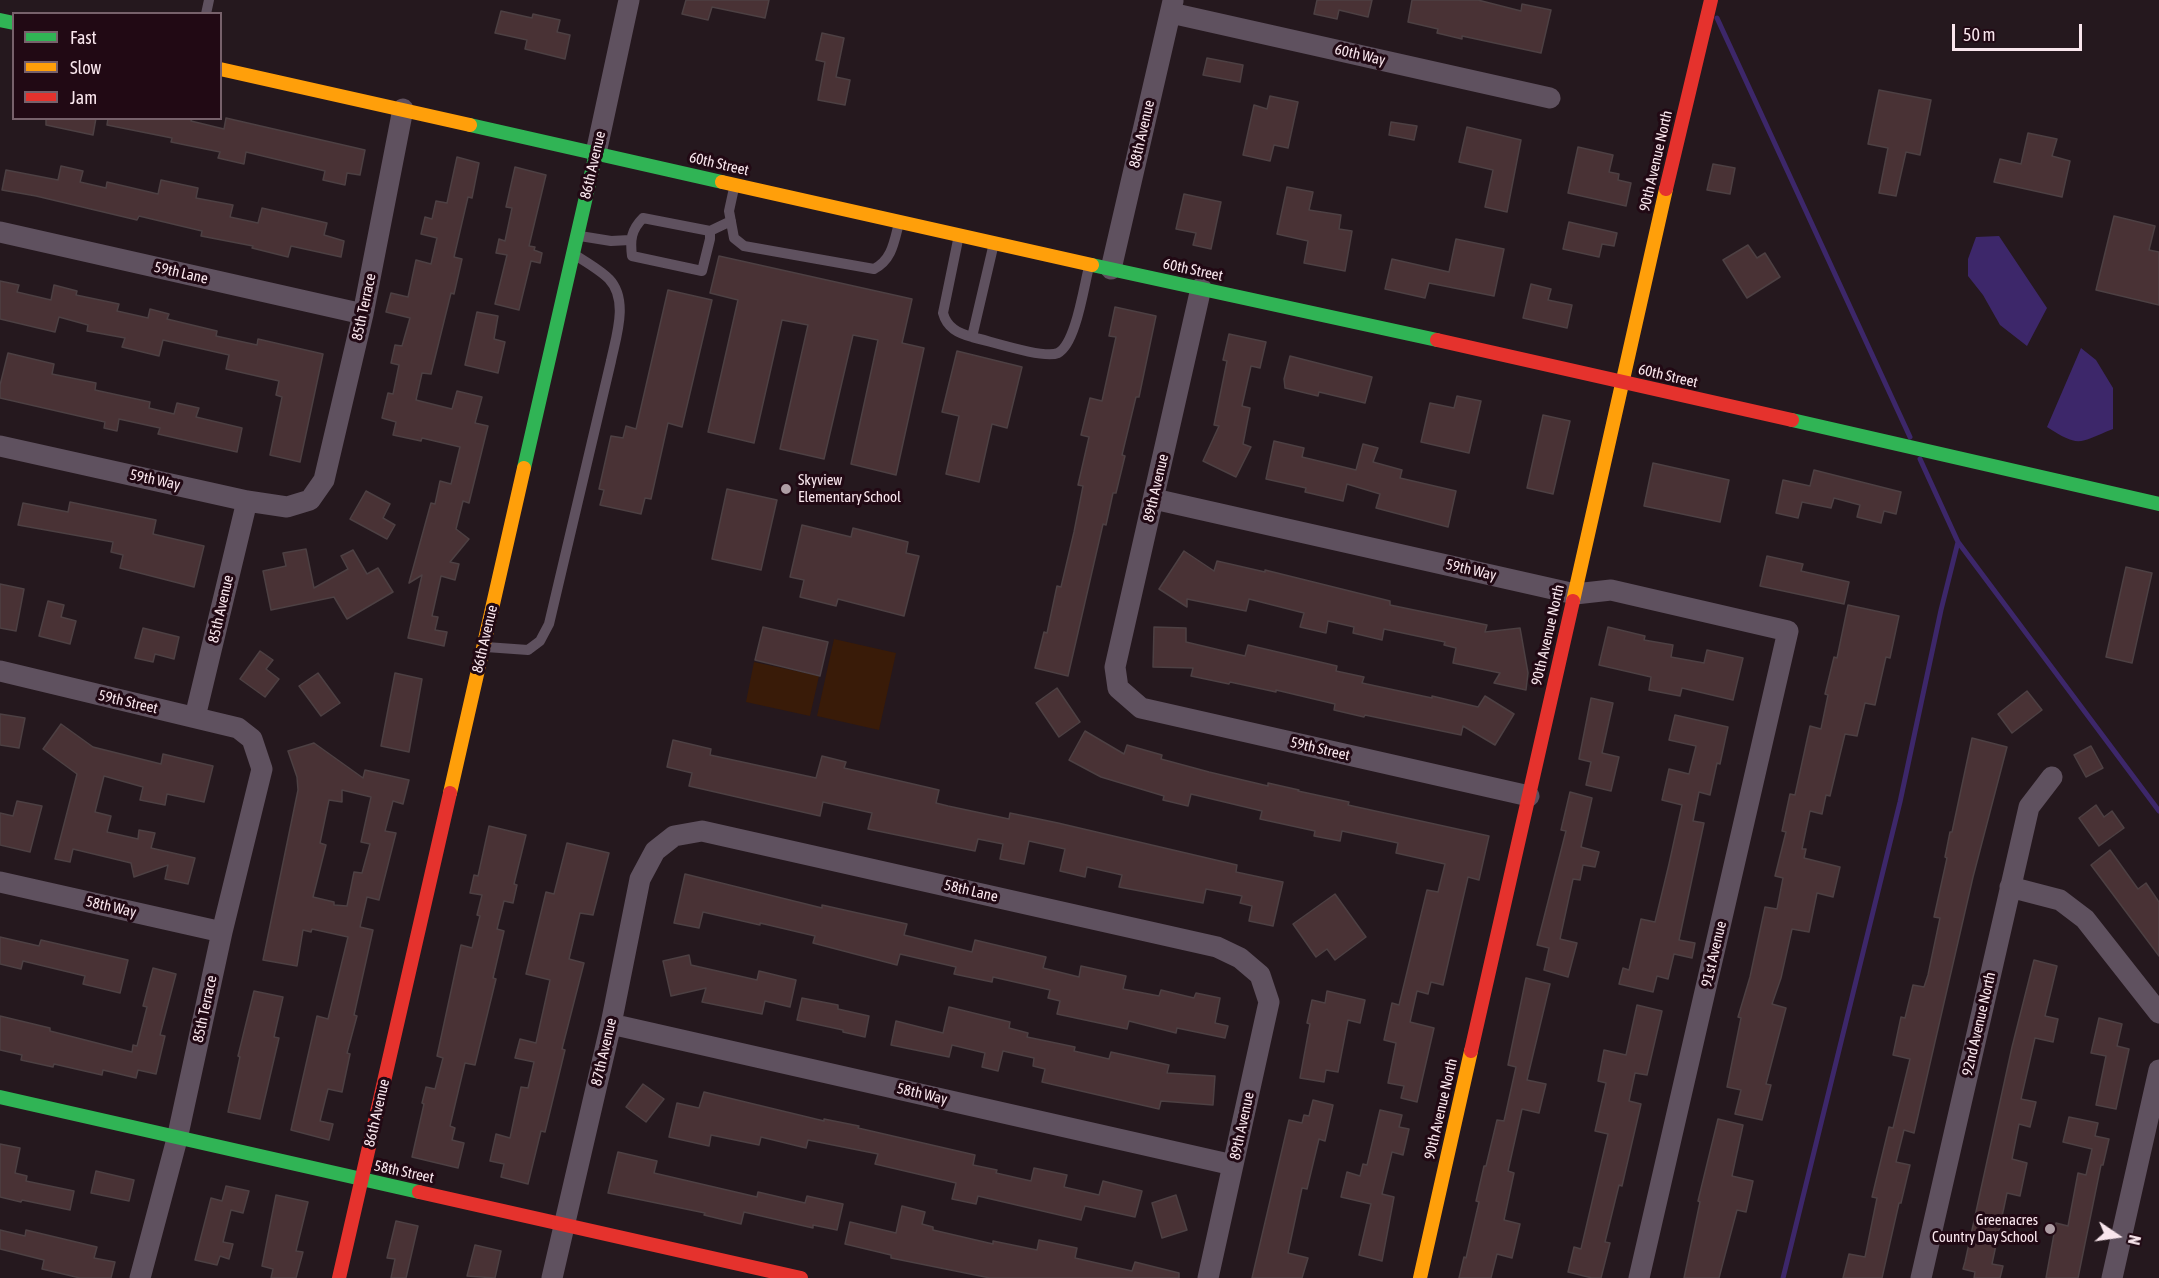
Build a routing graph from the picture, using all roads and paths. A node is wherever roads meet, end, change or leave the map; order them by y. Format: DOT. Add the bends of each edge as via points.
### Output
graph roads {
  1 [pos="629,0"];
  2 [pos="1711,0"];
  3 [pos="1172,6"];
  4 [pos="222,69"];
  5 [pos="1550,98"];
  6 [pos="403,109"];
  7 [pos="596,153"];
  8 [pos="735,184"];
  9 [pos="731,221"];
  10 [pos="900,222"];
  11 [pos="710,231"];
  12 [pos="0,232"];
  13 [pos="577,235"];
  14 [pos="959,235"];
  15 [pos="630,240"];
  16 [pos="994,243"];
  17 [pos="573,253"];
  18 [pos="1089,264"];
  19 [pos="1111,269"];
  20 [pos="1201,288"];
  21 [pos="363,314"];
  22 [pos="972,337"];
  23 [pos="1623,383"];
  24 [pos="0,446"];
  25 [pos="1154,499"];
  26 [pos="310,500"];
  27 [pos="247,501"];
  28 [pos="2159,504"];
  29 [pos="1575,594"];
  30 [pos="1788,631"];
  31 [pos="483,647"];
  32 [pos="0,671"];
  33 [pos="1118,688"];
  34 [pos="195,717"];
  35 [pos="252,739"];
  36 [pos="2052,777"];
  37 [pos="1529,796"];
  38 [pos="674,836"];
  39 [pos="0,882"];
  40 [pos="2010,888"];
  41 [pos="222,932"];
  42 [pos="1260,975"];
  43 [pos="2159,1013"];
  44 [pos="611,1024"];
  45 [pos="2159,1070"];
  46 [pos="0,1097"];
  47 [pos="177,1139"];
  48 [pos="1233,1164"];
  49 [pos="361,1180"];
  50 [pos="564,1224"];
  51 [pos="140,1278"];
  52 [pos="339,1278"];
  53 [pos="552,1278"];
  54 [pos="801,1278"];
  55 [pos="1208,1278"];
  56 [pos="1420,1278"];
  57 [pos="1639,1278"];
  58 [pos="1921,1278"];
  59 [pos="2112,1278"];
  1 -- 7 [label="street, 86th Avenue"];
  2 -- 23 [label="street, 90th Avenue North"];
  3 -- 5 [label="street, 60th Way"];
  3 -- 19 [label="street, 88th Avenue"];
  4 -- 6 [label="street, 60th Street"];
  6 -- 7 [label="street, 60th Street"];
  6 -- 21 [label="street, 85th Terrace"];
  7 -- 8 [label="street, 60th Street"];
  7 -- 13 [label="street, 86th Avenue"];
  8 -- 9 [label="lane" via="729,211"];
  8 -- 10 [label="street, 60th Street"];
  9 -- 10 [label="lane" via="734,238 744,246 874,269 891,253"];
  9 -- 11 [label="lane"];
  10 -- 14 [label="street, 60th Street"];
  11 -- 15 [label="lane" via="643,218"];
  11 -- 15 [label="lane" via="702,271 632,256"];
  12 -- 21 [label="street, 59th Lane"];
  13 -- 15 [label="lane"];
  13 -- 17 [label="street, 86th Avenue"];
  14 -- 16 [label="street, 60th Street"];
  14 -- 22 [label="lane" via="943,313 951,328"];
  16 -- 18 [label="street, 60th Street"];
  16 -- 22 [label="lane"];
  17 -- 31 [label="street, 86th Avenue"];
  17 -- 31 [label="lane" via="610,280 617,295 620,319 611,361 549,624 540,640 528,650"];
  18 -- 19 [label="street, 60th Street"];
  18 -- 22 [label="lane" via="1074,329 1059,352 1045,355"];
  19 -- 20 [label="street, 60th Street"];
  20 -- 23 [label="street, 60th Street"];
  20 -- 25 [label="street, 89th Avenue"];
  21 -- 26 [label="street, 85th Terrace" via="324,480"];
  23 -- 28 [label="street, 60th Street"];
  23 -- 29 [label="street, 90th Avenue North"];
  24 -- 27 [label="street, 59th Way"];
  25 -- 29 [label="street, 59th Way"];
  25 -- 33 [label="street, 89th Avenue" via="1115,668"];
  26 -- 27 [label="street, 59th Way" via="287,507"];
  27 -- 34 [label="street, 85th Avenue"];
  29 -- 30 [label="street, 59th Way" via="1611,590"];
  29 -- 37 [label="street, 90th Avenue North"];
  30 -- 57 [label="street, 91st Avenue"];
  31 -- 49 [label="street, 86th Avenue"];
  32 -- 34 [label="street, 59th Street"];
  33 -- 37 [label="street, 59th Street" via="1141,708"];
  34 -- 35 [label="street, 59th Street" via="238,728"];
  35 -- 41 [label="street, 85th Terrace" via="262,769"];
  36 -- 40 [label="street, 92nd Avenue North" via="2029,807"];
  37 -- 56 [label="street, 90th Avenue North"];
  38 -- 42 [label="street, 58th Lane" via="702,831 1217,946"];
  38 -- 44 [label="street, 87th Avenue" via="655,851 640,879"];
  39 -- 41 [label="street, 58th Way"];
  40 -- 43 [label="street" via="2060,900 2085,919"];
  40 -- 58 [label="street, 92nd Avenue North"];
  41 -- 47 [label="street, 85th Terrace"];
  42 -- 48 [label="street, 89th Avenue" via="1269,1002"];
  44 -- 48 [label="street, 58th Way"];
  44 -- 50 [label="street, 87th Avenue"];
  45 -- 59 [label="street"];
  46 -- 47 [label="street, 58th Street"];
  47 -- 49 [label="street, 58th Street"];
  47 -- 51 [label="street, 85th Terrace"];
  48 -- 55 [label="street, 89th Avenue"];
  49 -- 50 [label="street, 58th Street"];
  49 -- 52 [label="street, 86th Avenue"];
  50 -- 53 [label="street, 87th Avenue"];
  50 -- 54 [label="street, 58th Street"];
}
